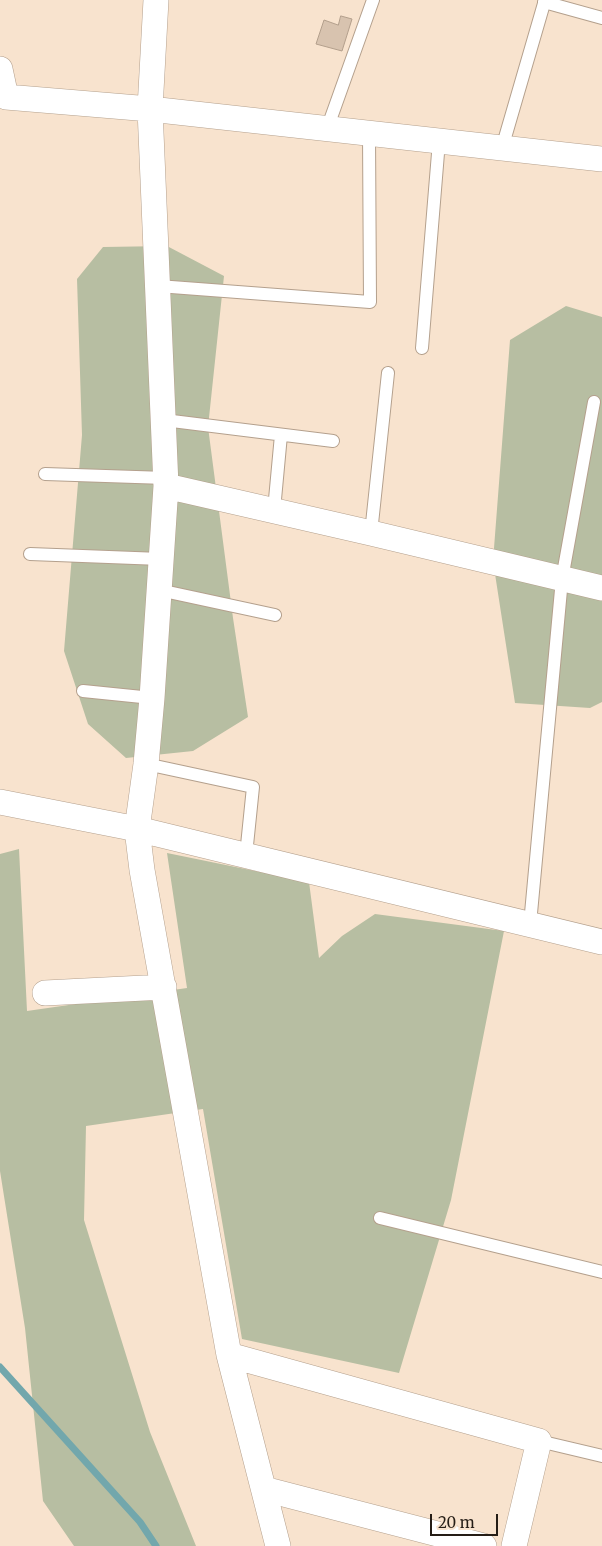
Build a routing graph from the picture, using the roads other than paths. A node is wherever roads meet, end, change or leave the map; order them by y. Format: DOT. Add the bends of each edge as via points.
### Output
graph roads {
  1 [pos="156,0"];
  2 [pos="373,0"];
  3 [pos="545,1"];
  4 [pos="602,18"];
  5 [pos="0,69"];
  6 [pos="150,109"];
  7 [pos="327,129"];
  8 [pos="369,134"];
  9 [pos="439,141"];
  10 [pos="502,148"];
  11 [pos="602,159"];
  12 [pos="158,286"];
  13 [pos="422,348"];
  14 [pos="388,373"];
  15 [pos="594,402"];
  16 [pos="164,420"];
  17 [pos="281,435"];
  18 [pos="333,441"];
  19 [pos="45,474"];
  20 [pos="166,482"];
  21 [pos="274,510"];
  22 [pos="371,533"];
  23 [pos="30,554"];
  24 [pos="161,559"];
  25 [pos="562,579"];
  26 [pos="602,588"];
  27 [pos="159,590"];
  28 [pos="275,615"];
  29 [pos="83,691"];
  30 [pos="152,698"];
  31 [pos="146,764"];
  32 [pos="0,802"];
  33 [pos="137,829"];
  34 [pos="246,855"];
  35 [pos="530,924"];
  36 [pos="602,942"];
  37 [pos="164,987"];
  38 [pos="44,992"];
  39 [pos="380,1218"];
  40 [pos="602,1272"];
  41 [pos="230,1356"];
  42 [pos="539,1441"];
  43 [pos="602,1456"];
  44 [pos="264,1489"];
  45 [pos="415,1537"];
  46 [pos="278,1546"];
  47 [pos="484,1546"];
  48 [pos="514,1546"];
  1 -- 6 [label="street"];
  2 -- 7 [label="lane"];
  3 -- 4 [label="lane"];
  3 -- 10 [label="lane"];
  5 -- 6 [label="street" via="6,97"];
  6 -- 7 [label="street"];
  6 -- 12 [label="street"];
  7 -- 8 [label="street"];
  8 -- 9 [label="street"];
  8 -- 12 [label="lane" via="370,302"];
  9 -- 10 [label="street"];
  9 -- 13 [label="lane"];
  10 -- 11 [label="street"];
  12 -- 16 [label="street"];
  14 -- 22 [label="lane"];
  15 -- 25 [label="lane"];
  16 -- 17 [label="lane"];
  16 -- 20 [label="street"];
  17 -- 18 [label="lane"];
  17 -- 21 [label="lane"];
  19 -- 20 [label="lane"];
  20 -- 21 [label="street"];
  20 -- 24 [label="street"];
  21 -- 22 [label="street"];
  22 -- 25 [label="street"];
  23 -- 24 [label="lane"];
  24 -- 27 [label="street"];
  25 -- 26 [label="street"];
  25 -- 35 [label="lane"];
  27 -- 28 [label="lane"];
  27 -- 30 [label="street"];
  29 -- 30 [label="lane"];
  30 -- 31 [label="street"];
  31 -- 33 [label="street"];
  31 -- 34 [label="lane" via="253,787"];
  32 -- 33 [label="street"];
  33 -- 34 [label="street"];
  33 -- 37 [label="street"];
  34 -- 35 [label="street"];
  35 -- 36 [label="street"];
  37 -- 38 [label="street"];
  37 -- 41 [label="street"];
  39 -- 40 [label="lane"];
  41 -- 42 [label="street"];
  41 -- 44 [label="street"];
  42 -- 43 [label="lane"];
  42 -- 48 [label="street"];
  44 -- 45 [label="street"];
  44 -- 46 [label="street"];
  45 -- 47 [label="street"];
}
